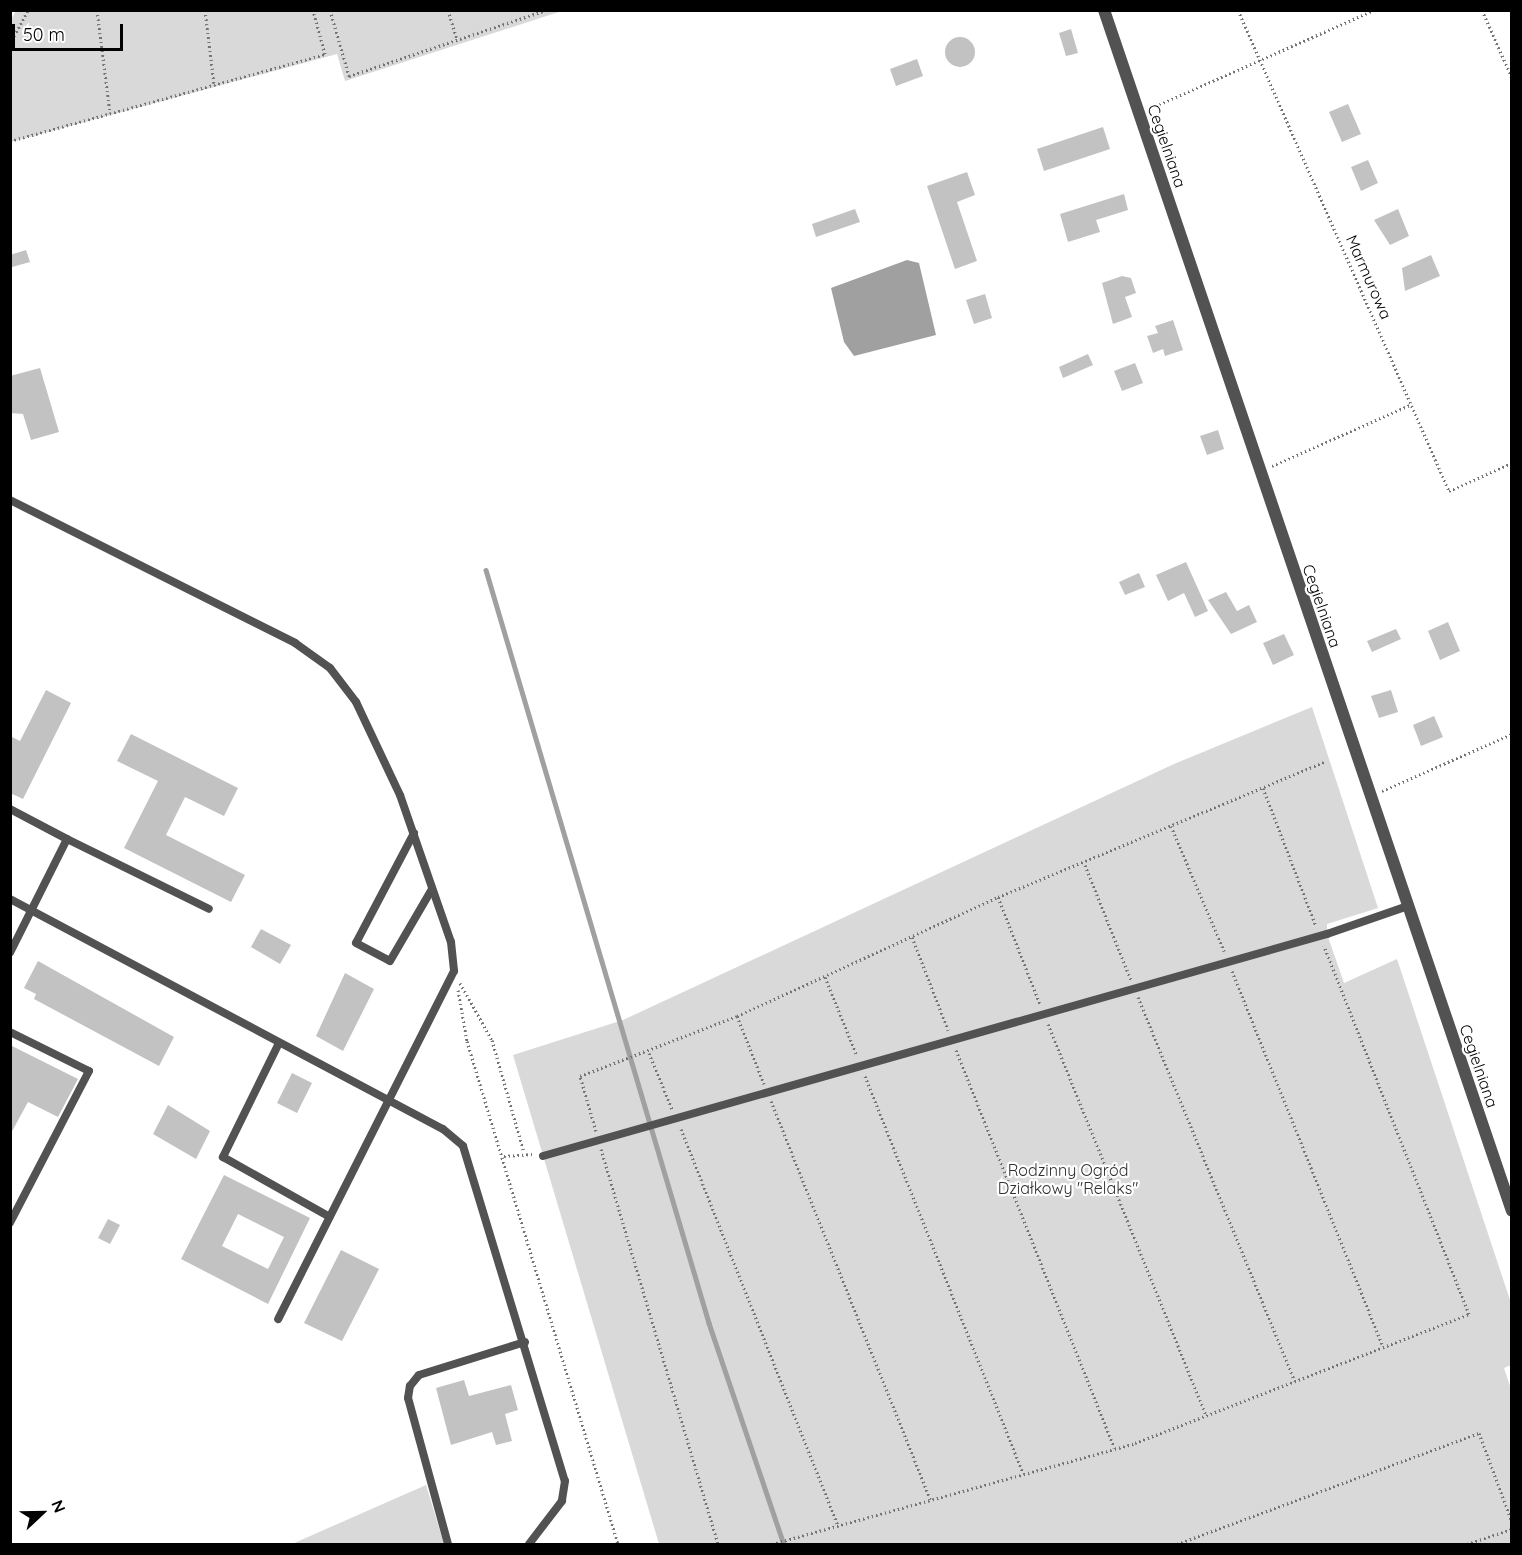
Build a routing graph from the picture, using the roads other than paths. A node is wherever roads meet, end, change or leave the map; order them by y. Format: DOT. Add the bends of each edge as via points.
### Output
graph roads {
  1 [pos="1104,10"];
  2 [pos="10,500"];
  3 [pos="10,809"];
  4 [pos="414,833"];
  5 [pos="67,840"];
  6 [pos="432,889"];
  7 [pos="10,899"];
  8 [pos="1408,906"];
  9 [pos="209,909"];
  10 [pos="33,911"];
  11 [pos="10,953"];
  12 [pos="10,1032"];
  13 [pos="278,1045"];
  14 [pos="388,1100"];
  15 [pos="543,1156"];
  16 [pos="1512,1211"];
  17 [pos="328,1216"];
  18 [pos="10,1223"];
  19 [pos="278,1319"];
  20 [pos="525,1342"];
  21 [pos="448,1545"];
  22 [pos="529,1545"];
  1 -- 8 [label="street, Cegielniana"];
  2 -- 4 [label="lane" via="295,644 330,669 356,702"];
  3 -- 5 [label="lane"];
  4 -- 6 [label="lane"];
  4 -- 6 [label="lane" via="356,943 390,961"];
  5 -- 9 [label="lane"];
  5 -- 10 [label="lane"];
  6 -- 14 [label="lane" via="451,942 454,971"];
  7 -- 10 [label="lane"];
  8 -- 15 [label="lane" via="952,1041"];
  8 -- 16 [label="street, Cegielniana"];
  10 -- 11 [label="lane"];
  10 -- 13 [label="lane"];
  12 -- 18 [label="lane" via="89,1071"];
  13 -- 14 [label="lane"];
  13 -- 17 [label="lane" via="223,1157"];
  14 -- 17 [label="lane"];
  14 -- 20 [label="lane" via="452,1135 467,1153"];
  17 -- 19 [label="lane"];
  20 -- 21 [label="lane" via="419,1375 410,1386 408,1398"];
  20 -- 22 [label="lane" via="565,1481 562,1501"];
}
